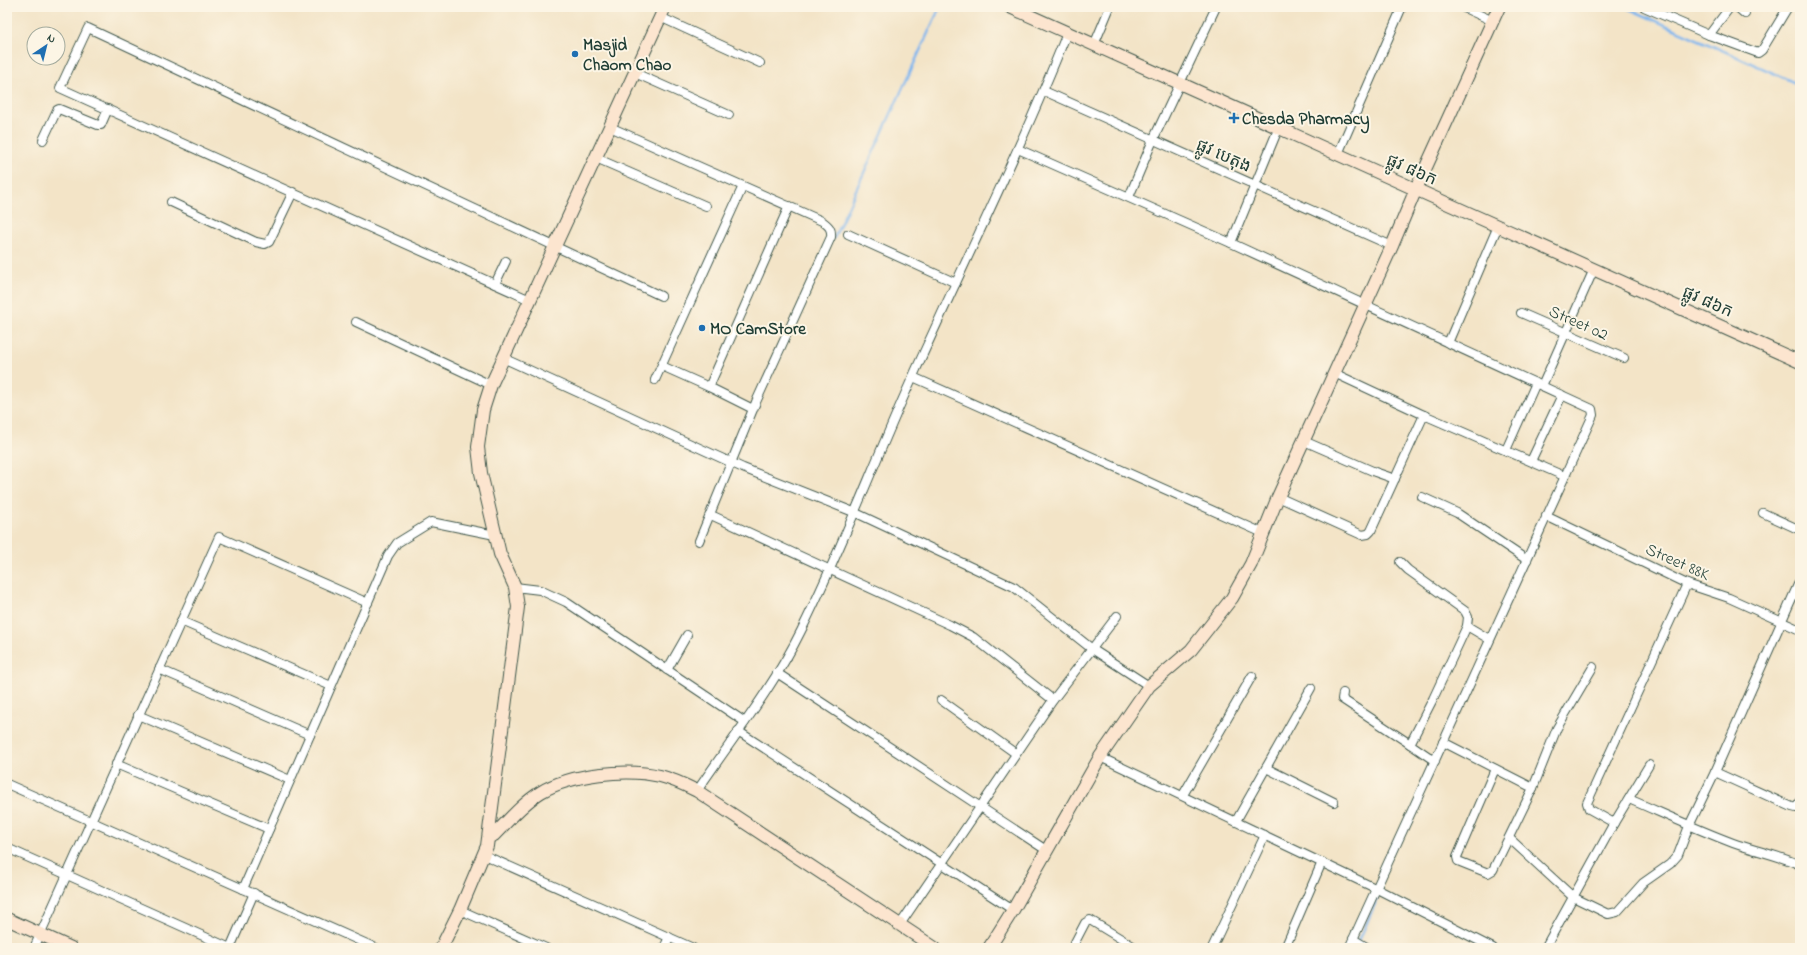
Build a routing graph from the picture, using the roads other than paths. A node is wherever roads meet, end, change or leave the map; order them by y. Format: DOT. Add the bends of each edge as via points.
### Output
graph roads {
  1 [pos="1010,7"];
  2 [pos="1110,7"];
  3 [pos="1216,7"];
  4 [pos="1402,7"];
  5 [pos="1462,7"];
  6 [pos="1499,7"];
  7 [pos="1644,7"];
  8 [pos="1730,7"];
  9 [pos="1737,7"];
  10 [pos="1788,7"];
  11 [pos="1655,9"];
  12 [pos="662,12"];
  13 [pos="1745,14"];
  14 [pos="1493,21"];
  15 [pos="1067,33"];
  16 [pos="1709,35"];
  17 [pos="1094,45"];
  18 [pos="760,63"];
  19 [pos="635,73"];
  20 [pos="1179,83"];
  21 [pos="1044,91"];
  22 [pos="108,109"];
  23 [pos="729,115"];
  24 [pos="610,127"];
  25 [pos="1279,127"];
  26 [pos="43,140"];
  27 [pos="1153,140"];
  28 [pos="1018,149"];
  29 [pos="1338,154"];
  30 [pos="596,158"];
  31 [pos="1254,185"];
  32 [pos="743,186"];
  33 [pos="1416,189"];
  34 [pos="293,192"];
  35 [pos="1129,198"];
  36 [pos="171,202"];
  37 [pos="706,206"];
  38 [pos="789,206"];
  39 [pos="1498,226"];
  40 [pos="848,234"];
  41 [pos="1231,243"];
  42 [pos="554,245"];
  43 [pos="1392,246"];
  44 [pos="506,261"];
  45 [pos="1594,269"];
  46 [pos="495,284"];
  47 [pos="956,284"];
  48 [pos="660,296"];
  49 [pos="530,300"];
  50 [pos="1366,306"];
  51 [pos="1521,313"];
  52 [pos="356,322"];
  53 [pos="1566,332"];
  54 [pos="1448,343"];
  55 [pos="503,358"];
  56 [pos="1624,358"];
  57 [pos="1800,362"];
  58 [pos="662,366"];
  59 [pos="1334,373"];
  60 [pos="913,377"];
  61 [pos="655,380"];
  62 [pos="491,385"];
  63 [pos="1539,385"];
  64 [pos="709,387"];
  65 [pos="1562,395"];
  66 [pos="753,409"];
  67 [pos="1424,415"];
  68 [pos="1304,441"];
  69 [pos="1506,450"];
  70 [pos="1531,461"];
  71 [pos="732,462"];
  72 [pos="1564,476"];
  73 [pos="1395,479"];
  74 [pos="1422,497"];
  75 [pos="1278,498"];
  76 [pos="856,512"];
  77 [pos="1763,513"];
  78 [pos="711,515"];
  79 [pos="1546,516"];
  80 [pos="1800,530"];
  81 [pos="1263,533"];
  82 [pos="496,536"];
  83 [pos="699,540"];
  84 [pos="1527,560"];
  85 [pos="1400,562"];
  86 [pos="829,569"];
  87 [pos="1800,582"];
  88 [pos="1687,584"];
  89 [pos="515,587"];
  90 [pos="368,603"];
  91 [pos="1117,616"];
  92 [pos="181,621"];
  93 [pos="1782,622"];
  94 [pos="1467,626"];
  95 [pos="1800,630"];
  96 [pos="687,636"];
  97 [pos="1489,639"];
  98 [pos="1092,649"];
  99 [pos="1593,667"];
  100 [pos="159,669"];
  101 [pos="667,670"];
  102 [pos="777,673"];
  103 [pos="1252,676"];
  104 [pos="331,686"];
  105 [pos="1149,686"];
  106 [pos="1311,688"];
  107 [pos="1342,693"];
  108 [pos="941,700"];
  109 [pos="1052,700"];
  110 [pos="138,715"];
  111 [pos="745,722"];
  112 [pos="738,731"];
  113 [pos="310,735"];
  114 [pos="1444,742"];
  115 [pos="1410,744"];
  116 [pos="1016,753"];
  117 [pos="1100,756"];
  118 [pos="1435,761"];
  119 [pos="116,764"];
  120 [pos="1649,765"];
  121 [pos="1266,768"];
  122 [pos="1496,769"];
  123 [pos="1715,772"];
  124 [pos="290,780"];
  125 [pos="7,784"];
  126 [pos="1533,788"];
  127 [pos="697,791"];
  128 [pos="1182,795"];
  129 [pos="1629,799"];
  130 [pos="1334,802"];
  131 [pos="1800,802"];
  132 [pos="980,805"];
  133 [pos="91,821"];
  134 [pos="1236,821"];
  135 [pos="1614,823"];
  136 [pos="1689,826"];
  137 [pos="269,829"];
  138 [pos="1265,835"];
  139 [pos="489,837"];
  140 [pos="1509,838"];
  141 [pos="7,848"];
  142 [pos="1046,850"];
  143 [pos="484,855"];
  144 [pos="1322,862"];
  145 [pos="940,863"];
  146 [pos="1800,865"];
  147 [pos="66,875"];
  148 [pos="1375,888"];
  149 [pos="243,889"];
  150 [pos="254,893"];
  151 [pos="1573,897"];
  152 [pos="460,910"];
  153 [pos="1013,910"];
  154 [pos="7,919"];
  155 [pos="898,926"];
  156 [pos="40,934"];
  157 [pos="669,937"];
  158 [pos="1359,943"];
  159 [pos="34,948"];
  160 [pos="71,948"];
  161 [pos="230,948"];
  162 [pos="376,948"];
  163 [pos="440,948"];
  164 [pos="546,948"];
  165 [pos="664,948"];
  166 [pos="693,948"];
  167 [pos="935,948"];
  168 [pos="989,948"];
  169 [pos="1072,948"];
  170 [pos="1136,948"];
  171 [pos="1212,948"];
  172 [pos="1285,948"];
  173 [pos="1348,948"];
  174 [pos="1493,948"];
  175 [pos="1545,948"];
  1 -- 15 [label="street, ផ្លូវ ៨៦ក"];
  2 -- 17 [label="street"];
  3 -- 20 [label="street"];
  4 -- 29 [label="street"];
  5 -- 14 [label="street"];
  6 -- 14 [label="street"];
  7 -- 11 [label="street"];
  8 -- 16 [label="street"];
  9 -- 13 [label="street"];
  10 -- 16 [label="street" via="1758,53"];
  11 -- 16 [label="street"];
  12 -- 18 [label="street"];
  12 -- 19 [label="street"];
  14 -- 33 [label="street"];
  15 -- 17 [label="street, ផ្លូវ ៨៦ក"];
  15 -- 21 [label="street"];
  17 -- 20 [label="street, ផ្លូវ ៨៦ក"];
  19 -- 23 [label="street"];
  19 -- 24 [label="street"];
  20 -- 25 [label="street, ផ្លូវ ៨៦ក"];
  20 -- 27 [label="street"];
  21 -- 27 [label="street, ផ្លូវ បេតុង"];
  21 -- 28 [label="street"];
  22 -- 26 [label="street" via="101,124 98,125 59,109"];
  22 -- 34 [label="street"];
  22 -- 42 [label="street" via="60,88 88,28"];
  24 -- 30 [label="street"];
  24 -- 32 [label="street"];
  25 -- 29 [label="street, ផ្លូវ ៨៦ក"];
  25 -- 31 [label="street"];
  27 -- 31 [label="street, ផ្លូវ បេតុង"];
  27 -- 35 [label="street"];
  28 -- 35 [label="street"];
  28 -- 47 [label="street"];
  29 -- 33 [label="street, ផ្លូវ ៨៦ក"];
  30 -- 37 [label="street"];
  30 -- 42 [label="street"];
  31 -- 41 [label="street"];
  31 -- 43 [label="street, ផ្លូវ បេតុង"];
  32 -- 38 [label="street"];
  32 -- 58 [label="street"];
  33 -- 39 [label="street, ផ្លូវ ៨៦ក"];
  33 -- 43 [label="street"];
  34 -- 36 [label="street" via="269,242 265,244"];
  34 -- 46 [label="street"];
  35 -- 41 [label="street"];
  38 -- 64 [label="street"];
  38 -- 66 [label="street" via="822,221 830,229 831,238"];
  39 -- 45 [label="street, ផ្លូវ ៨៦ក"];
  39 -- 54 [label="street"];
  40 -- 47 [label="street"];
  41 -- 50 [label="street"];
  42 -- 48 [label="street"];
  42 -- 49 [label="street"];
  43 -- 50 [label="street"];
  44 -- 46 [label="street"];
  45 -- 53 [label="street"];
  45 -- 57 [label="street, ផ្លូវ ៨៦ក"];
  46 -- 49 [label="street"];
  47 -- 60 [label="street"];
  49 -- 55 [label="street"];
  50 -- 54 [label="street"];
  50 -- 59 [label="street"];
  51 -- 53 [label="street, Street 02"];
  52 -- 62 [label="street"];
  53 -- 56 [label="street, Street 02"];
  53 -- 63 [label="street"];
  54 -- 63 [label="street"];
  55 -- 62 [label="street"];
  55 -- 71 [label="street"];
  58 -- 61 [label="street"];
  58 -- 64 [label="street"];
  59 -- 67 [label="street"];
  59 -- 68 [label="street"];
  60 -- 76 [label="street"];
  60 -- 81 [label="street"];
  62 -- 82 [label="street" via="483,410 478,447 481,473"];
  63 -- 65 [label="street"];
  63 -- 69 [label="street"];
  64 -- 66 [label="street"];
  65 -- 70 [label="street"];
  65 -- 72 [label="street" via="1592,409 1592,415"];
  66 -- 71 [label="street"];
  67 -- 69 [label="street"];
  67 -- 73 [label="street"];
  68 -- 73 [label="street"];
  68 -- 75 [label="street"];
  69 -- 70 [label="street"];
  70 -- 72 [label="street"];
  71 -- 76 [label="street"];
  71 -- 78 [label="street"];
  72 -- 79 [label="street"];
  73 -- 75 [label="street" via="1371,531 1362,535"];
  74 -- 84 [label="street" via="1457,513"];
  75 -- 81 [label="street"];
  76 -- 86 [label="street"];
  76 -- 98 [label="street" via="1014,587"];
  77 -- 80 [label="street"];
  78 -- 83 [label="street"];
  78 -- 86 [label="street"];
  79 -- 84 [label="street"];
  79 -- 88 [label="street, Street 88K"];
  81 -- 105 [label="street" via="1251,564 1232,598 1191,650"];
  82 -- 89 [label="street" via="503,561"];
  82 -- 90 [label="street" via="431,522 396,543"];
  84 -- 97 [label="street"];
  85 -- 94 [label="street" via="1466,611"];
  86 -- 102 [label="street" via="801,632"];
  86 -- 109 [label="street" via="973,637"];
  87 -- 93 [label="street"];
  88 -- 93 [label="street, Street 88K" via="1729,598"];
  88 -- 135 [label="street" via="1587,803 1588,809"];
  89 -- 101 [label="street" via="540,590 566,602"];
  89 -- 139 [label="street" via="518,608"];
  90 -- 92 [label="street" via="218,537"];
  90 -- 104 [label="street"];
  91 -- 98 [label="street"];
  92 -- 100 [label="street"];
  92 -- 104 [label="street"];
  93 -- 95 [label="street, Street 88K"];
  93 -- 123 [label="street"];
  94 -- 97 [label="street"];
  94 -- 115 [label="street"];
  96 -- 101 [label="street"];
  97 -- 114 [label="street"];
  98 -- 105 [label="street"];
  98 -- 109 [label="street"];
  99 -- 126 [label="street" via="1557,728"];
  100 -- 110 [label="street"];
  100 -- 113 [label="street"];
  101 -- 111 [label="street"];
  102 -- 111 [label="street"];
  102 -- 132 [label="street"];
  103 -- 128 [label="street"];
  104 -- 113 [label="street"];
  105 -- 117 [label="street"];
  106 -- 121 [label="street"];
  107 -- 115 [label="street" via="1342,700"];
  108 -- 116 [label="street"];
  109 -- 116 [label="street"];
  110 -- 119 [label="street"];
  110 -- 124 [label="street"];
  111 -- 112 [label="street"];
  112 -- 127 [label="street"];
  112 -- 145 [label="street"];
  113 -- 124 [label="street"];
  114 -- 118 [label="street"];
  114 -- 122 [label="street"];
  115 -- 118 [label="street"];
  116 -- 132 [label="street"];
  117 -- 128 [label="street"];
  117 -- 142 [label="street"];
  118 -- 148 [label="street"];
  119 -- 133 [label="street"];
  119 -- 137 [label="street"];
  120 -- 129 [label="street"];
  121 -- 130 [label="street"];
  121 -- 134 [label="street"];
  122 -- 126 [label="street"];
  122 -- 140 [label="street" via="1457,857 1458,861 1488,873 1493,870"];
  123 -- 131 [label="street" via="1792,807 1796,808"];
  123 -- 136 [label="street"];
  124 -- 137 [label="street"];
  125 -- 133 [label="street"];
  126 -- 140 [label="street"];
  127 -- 139 [label="street" via="675,780 644,773 579,779 542,791"];
  127 -- 155 [label="street"];
  128 -- 134 [label="street"];
  129 -- 135 [label="street"];
  129 -- 136 [label="street"];
  132 -- 142 [label="street"];
  132 -- 145 [label="street"];
  133 -- 147 [label="street"];
  133 -- 149 [label="street"];
  134 -- 138 [label="street"];
  135 -- 151 [label="street"];
  136 -- 146 [label="street"];
  136 -- 151 [label="street" via="1678,855 1670,864 1643,882 1617,912 1608,914"];
  137 -- 149 [label="street"];
  138 -- 144 [label="street"];
  138 -- 171 [label="street"];
  139 -- 143 [label="street"];
  140 -- 151 [label="street"];
  141 -- 147 [label="street"];
  142 -- 153 [label="street"];
  143 -- 152 [label="street"];
  143 -- 157 [label="street"];
  144 -- 148 [label="street"];
  144 -- 172 [label="street"];
  145 -- 153 [label="street"];
  145 -- 155 [label="street"];
  147 -- 156 [label="street"];
  147 -- 161 [label="street"];
  148 -- 158 [label="street"];
  148 -- 174 [label="street"];
  149 -- 150 [label="street"];
  150 -- 161 [label="street"];
  150 -- 162 [label="street"];
  151 -- 175 [label="street"];
  152 -- 163 [label="street"];
  152 -- 164 [label="street"];
  153 -- 168 [label="street"];
  154 -- 156 [label="street"];
  155 -- 167 [label="street"];
  156 -- 159 [label="street"];
  156 -- 160 [label="street"];
  157 -- 165 [label="street"];
  157 -- 166 [label="street"];
  158 -- 173 [label="street"];
  169 -- 170 [label="street" via="1085,923 1090,920"];
}
